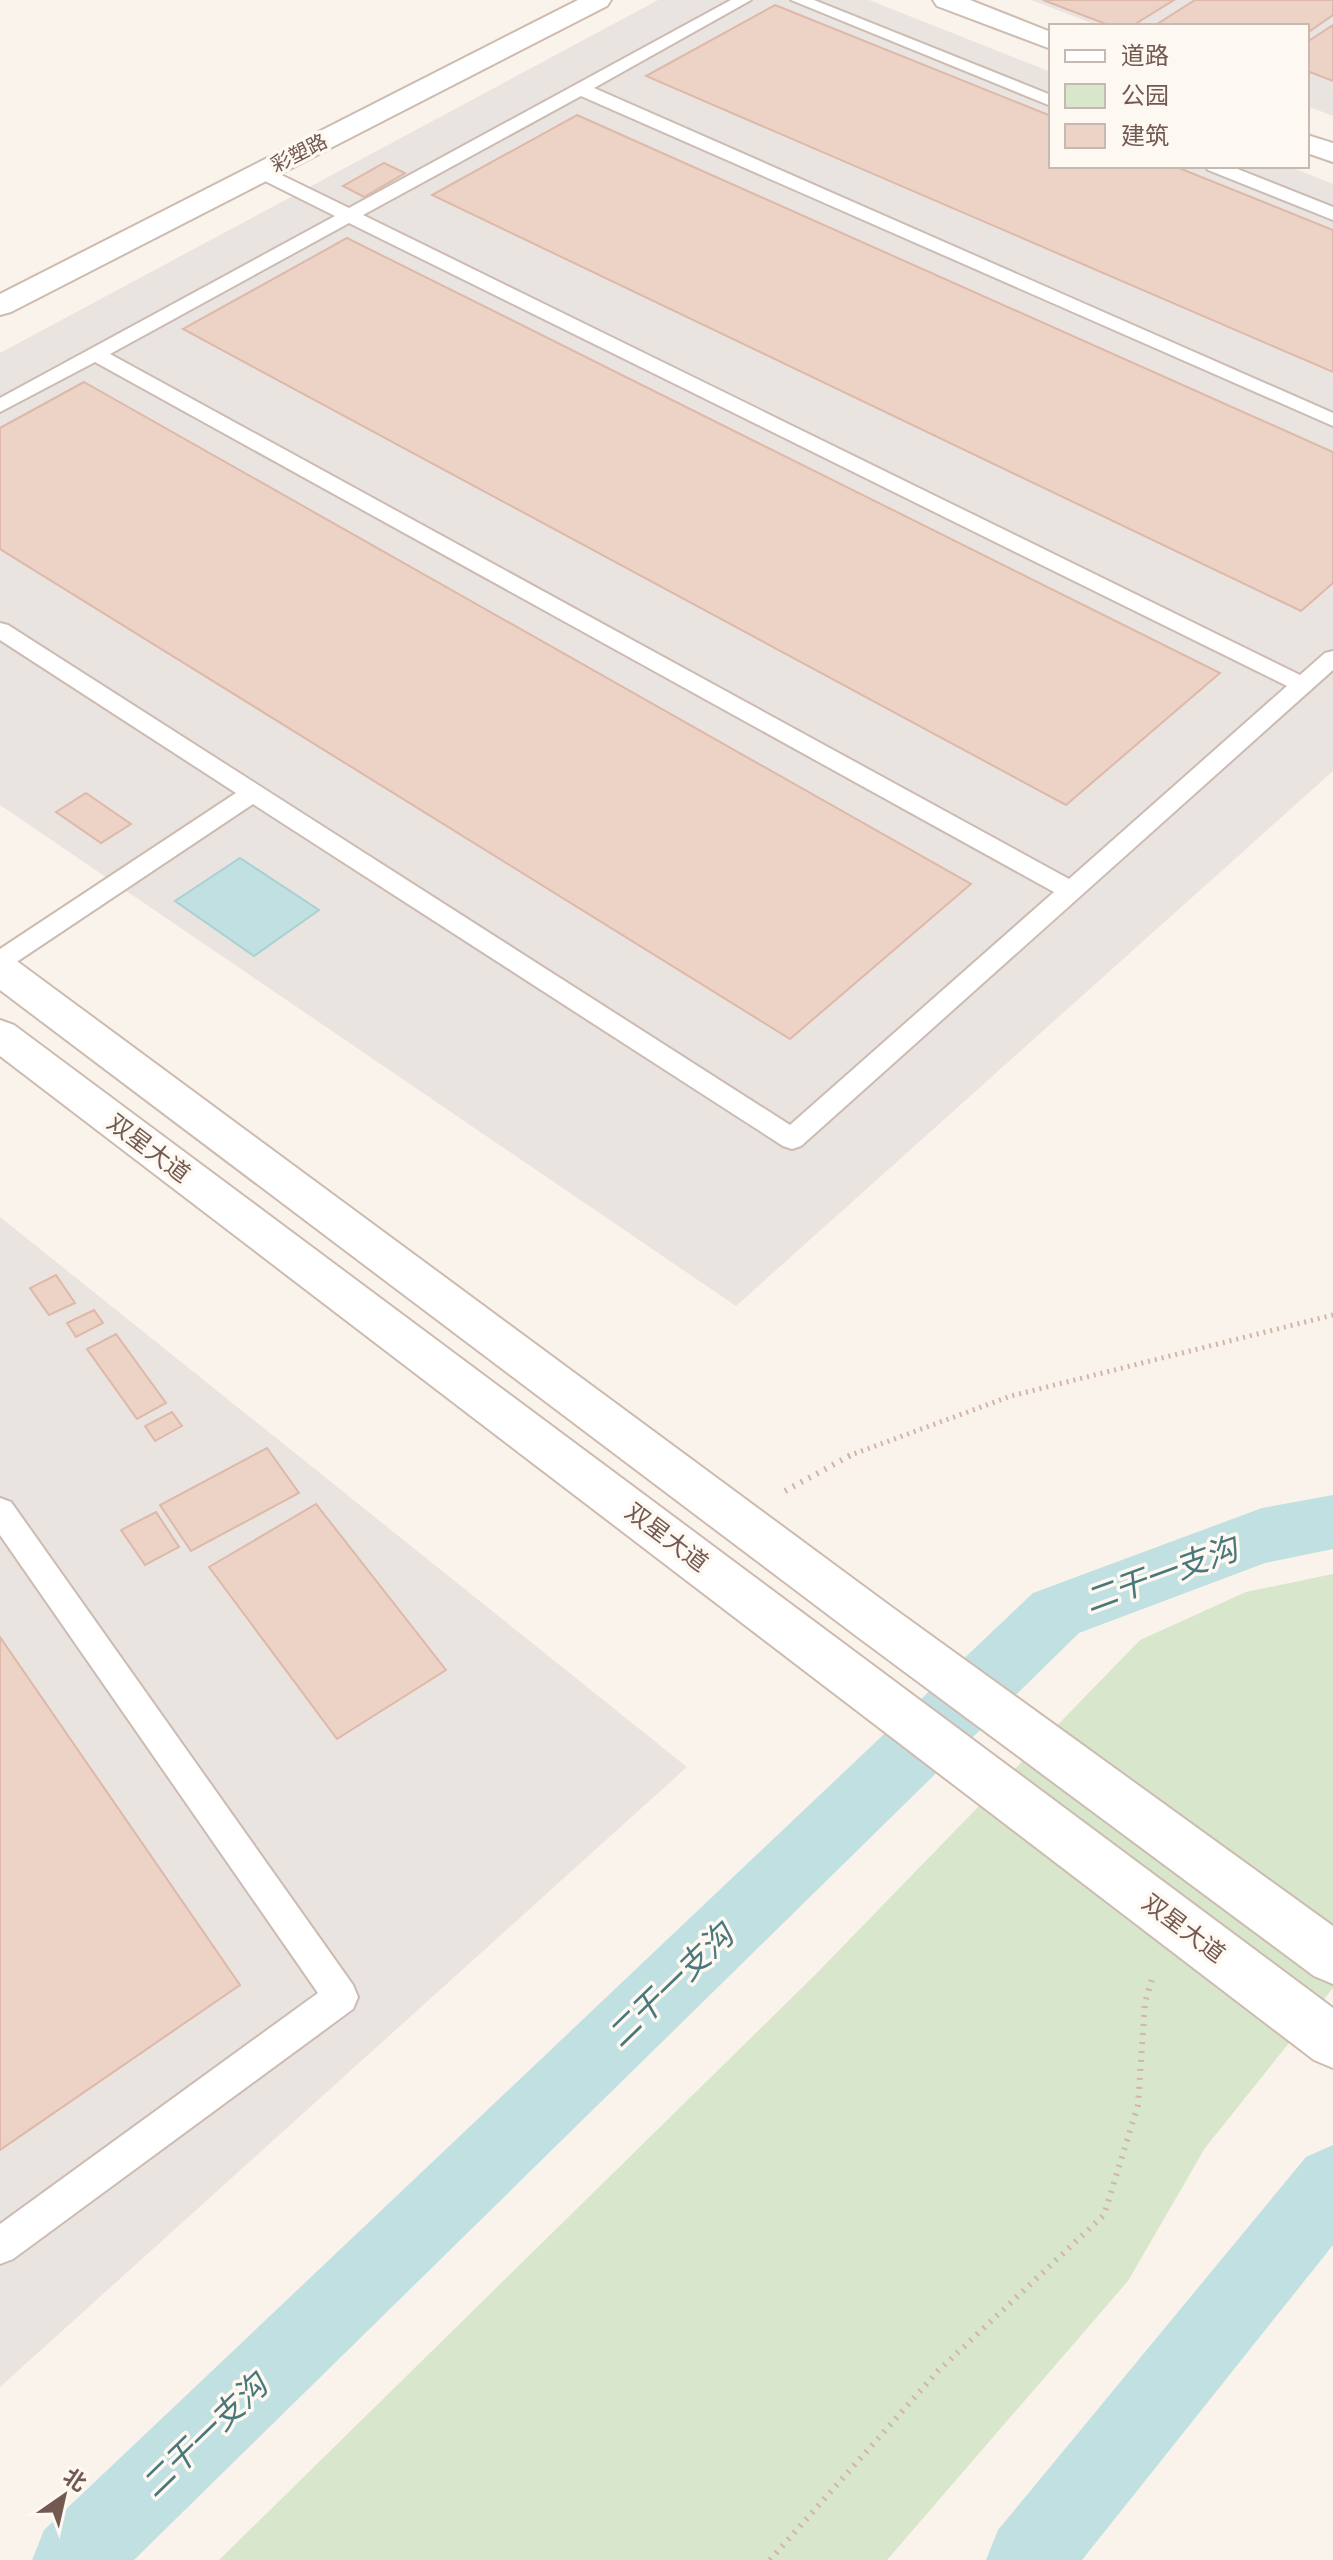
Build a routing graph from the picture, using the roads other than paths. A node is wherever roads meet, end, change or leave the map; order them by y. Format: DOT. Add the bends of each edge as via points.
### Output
graph roads {
  1 [pos="598,0"];
  2 [pos="743,0"];
  3 [pos="799,0"];
  4 [pos="946,0"];
  5 [pos="1049,40"];
  6 [pos="581,89"];
  7 [pos="1049,100"];
  8 [pos="1309,144"];
  9 [pos="1333,153"];
  10 [pos="1219,168"];
  11 [pos="261,172"];
  12 [pos="1333,214"];
  13 [pos="349,215"];
  14 [pos="0,306"];
  15 [pos="95,354"];
  16 [pos="0,406"];
  17 [pos="1333,420"];
  18 [pos="0,630"];
  19 [pos="1333,658"];
  20 [pos="1303,685"];
  21 [pos="253,793"];
  22 [pos="1071,891"];
  23 [pos="3,974"];
  24 [pos="0,1035"];
  25 [pos="0,1511"];
  26 [pos="1333,1958"];
  27 [pos="1333,2041"];
  28 [pos="0,2246"];
  1 -- 11 [label="street, 彩塑路"];
  2 -- 6 [label="lane"];
  3 -- 7 [label="lane"];
  4 -- 5 [label="street"];
  6 -- 13 [label="lane"];
  6 -- 17 [label="lane"];
  8 -- 9 [label="street"];
  10 -- 12 [label="lane"];
  11 -- 13 [label="lane"];
  11 -- 14 [label="street, 彩塑路"];
  13 -- 15 [label="lane"];
  13 -- 20 [label="lane"];
  15 -- 16 [label="lane"];
  15 -- 22 [label="lane"];
  18 -- 21 [label="lane"];
  19 -- 20 [label="lane"];
  20 -- 22 [label="lane"];
  21 -- 22 [label="lane" via="792,1139"];
  21 -- 23 [label="lane"];
  23 -- 26 [label="street"];
  24 -- 27 [label="street, 双星大道"];
  25 -- 28 [label="lane" via="341,1997"];
}
